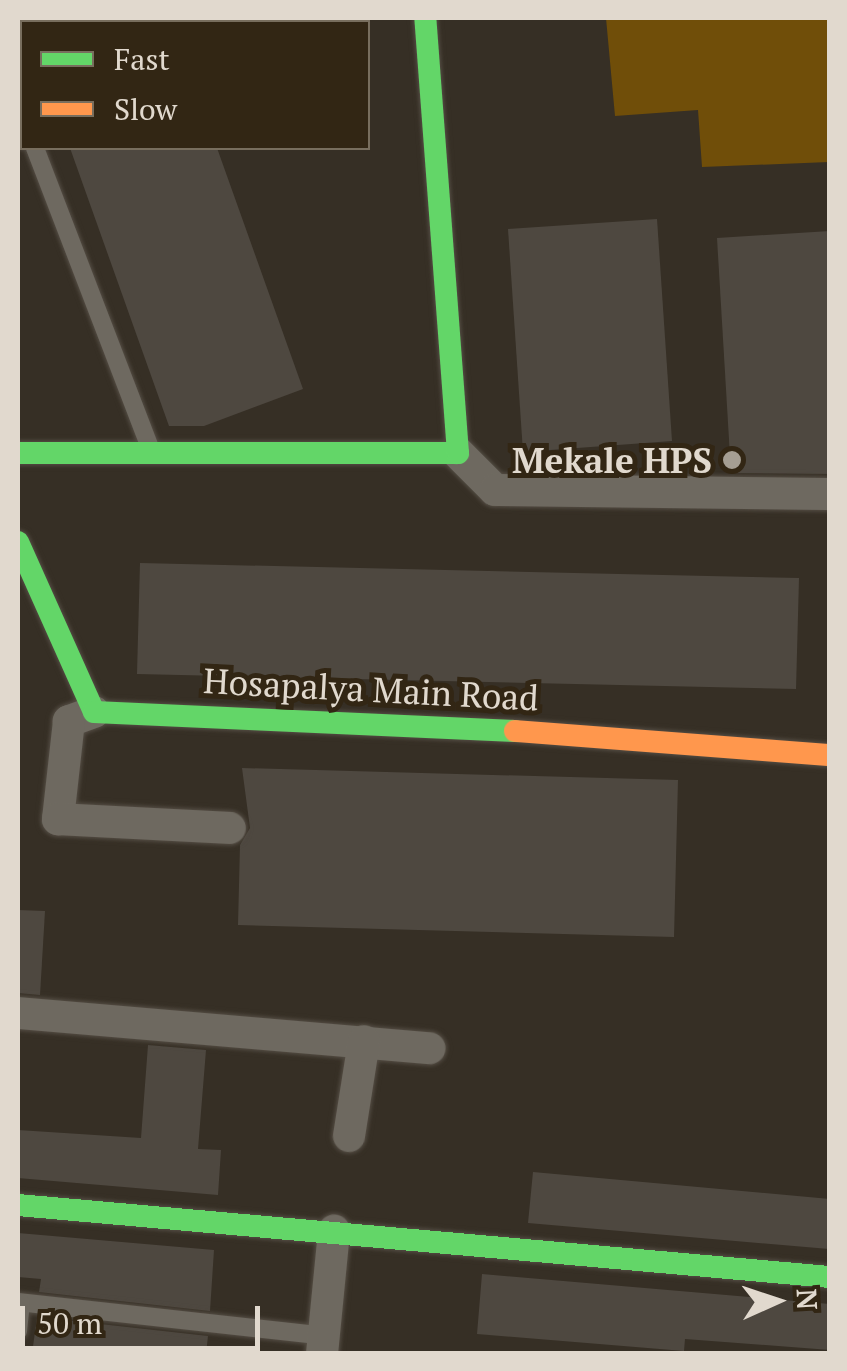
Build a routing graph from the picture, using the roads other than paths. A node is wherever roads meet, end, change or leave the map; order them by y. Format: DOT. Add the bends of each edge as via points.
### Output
graph roads {
  1 [pos="425,18"];
  2 [pos="36,150"];
  3 [pos="18,453"];
  4 [pos="152,453"];
  5 [pos="458,453"];
  6 [pos="830,494"];
  7 [pos="18,542"];
  8 [pos="94,712"];
  9 [pos="830,755"];
  10 [pos="230,828"];
  11 [pos="18,1012"];
  12 [pos="364,1041"];
  13 [pos="430,1048"];
  14 [pos="349,1136"];
  15 [pos="18,1205"];
  16 [pos="334,1231"];
  17 [pos="830,1277"];
  18 [pos="19,1303"];
  19 [pos="18,1331"];
  20 [pos="323,1345"];
  1 -- 5 [label="street"];
  2 -- 4 [label="lane"];
  3 -- 4 [label="street"];
  4 -- 5 [label="street"];
  5 -- 6 [label="street" via="494,490"];
  7 -- 8 [label="street"];
  8 -- 9 [label="street, Hosapalya Main Road"];
  8 -- 10 [label="street" via="68,721 58,818"];
  11 -- 12 [label="street"];
  12 -- 13 [label="street"];
  12 -- 14 [label="street"];
  15 -- 16 [label="street"];
  16 -- 17 [label="street"];
  16 -- 20 [label="street"];
  18 -- 19 [label="lane"];
  18 -- 20 [label="lane"];
}
